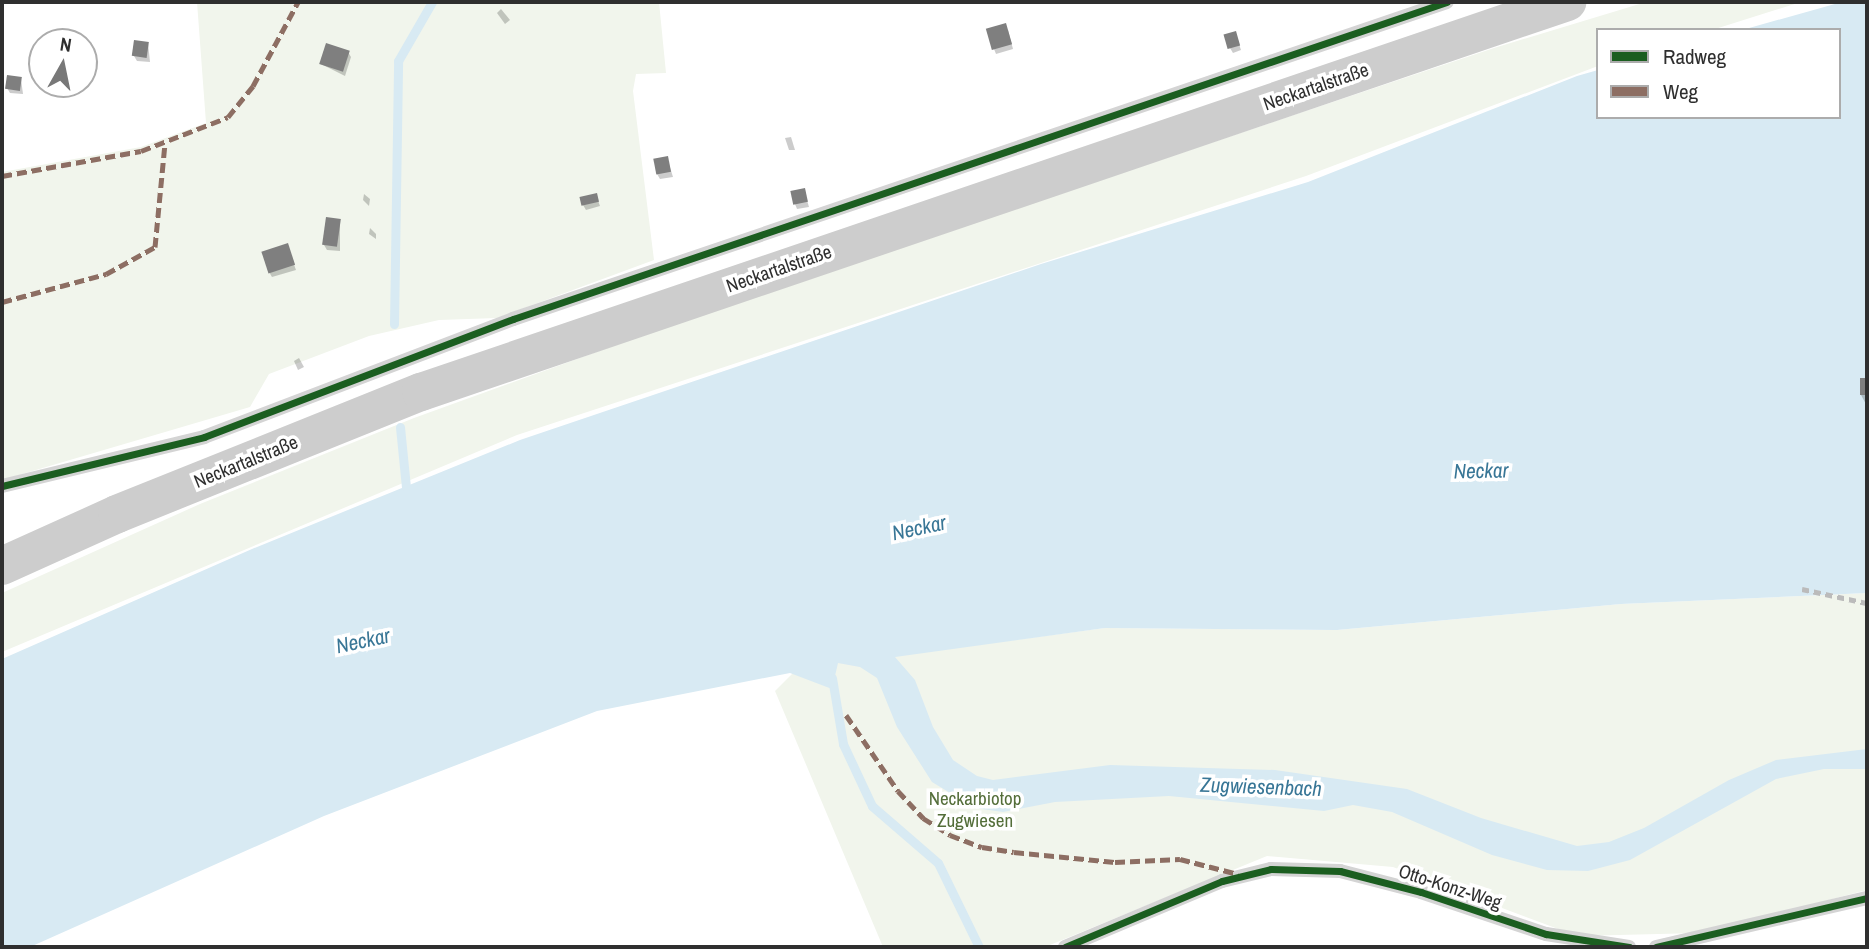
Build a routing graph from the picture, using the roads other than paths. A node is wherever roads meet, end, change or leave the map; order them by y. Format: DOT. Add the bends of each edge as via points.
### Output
graph roads {
  1 [pos="1447,2"];
  2 [pos="1567,2"];
  3 [pos="2,486"];
  4 [pos="2,566"];
  5 [pos="1867,898"];
  6 [pos="1065,947"];
  7 [pos="1629,947"];
  8 [pos="1656,947"];
  1 -- 3 [label="lane" via="524,315 204,437"];
  2 -- 4 [label="main road, Neckartalstraße" via="421,392 117,514"];
  5 -- 8 [label="lane"];
  6 -- 7 [label="lane, Otto-Konz-Weg" via="1222,881 1271,869 1340,871 1421,892 1546,934"];
}
